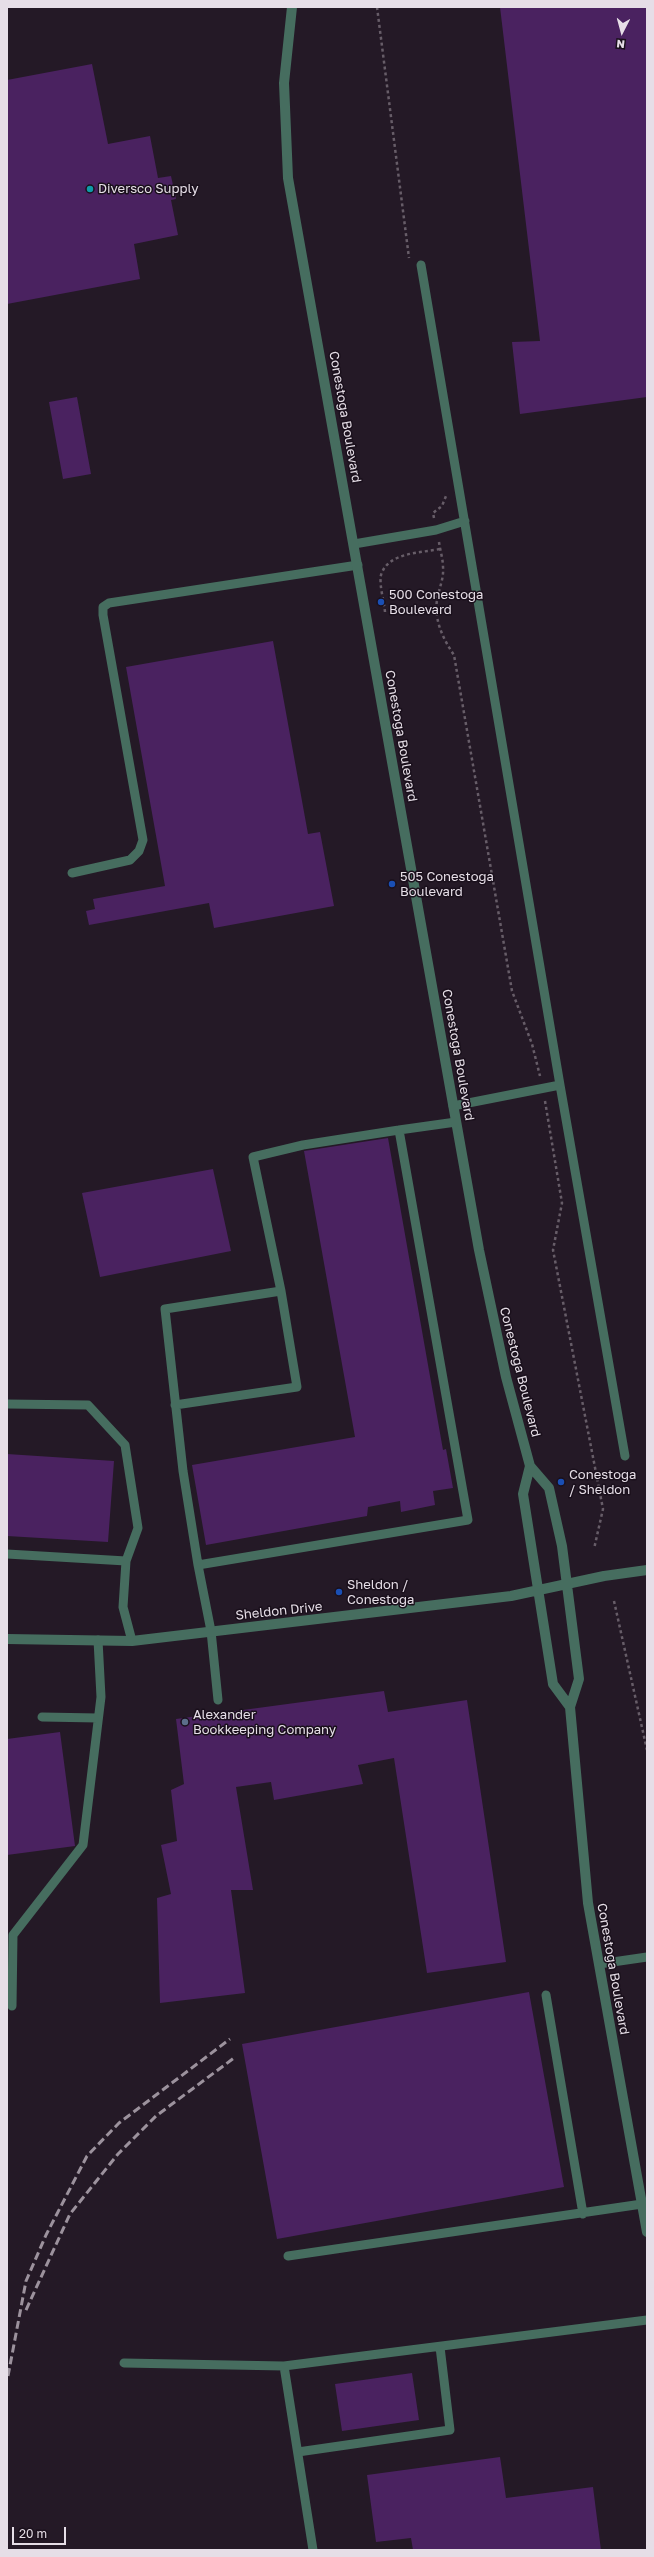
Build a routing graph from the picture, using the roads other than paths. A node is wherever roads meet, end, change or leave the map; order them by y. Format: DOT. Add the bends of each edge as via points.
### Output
graph roads {
  1 [pos="292,7"];
  2 [pos="421,265"];
  3 [pos="465,521"];
  4 [pos="354,544"];
  5 [pos="358,565"];
  6 [pos="72,873"];
  7 [pos="560,1085"];
  8 [pos="453,1106"];
  9 [pos="456,1122"];
  10 [pos="399,1130"];
  11 [pos="281,1291"];
  12 [pos="7,1404"];
  13 [pos="175,1405"];
  14 [pos="625,1456"];
  15 [pos="530,1466"];
  16 [pos="7,1554"];
  17 [pos="126,1561"];
  18 [pos="198,1564"];
  19 [pos="647,1570"];
  20 [pos="568,1584"];
  21 [pos="539,1591"];
  22 [pos="211,1631"];
  23 [pos="7,1639"];
  24 [pos="98,1640"];
  25 [pos="132,1640"];
  26 [pos="218,1700"];
  27 [pos="570,1707"];
  28 [pos="42,1717"];
  29 [pos="98,1718"];
  30 [pos="647,1957"];
  31 [pos="599,1964"];
  32 [pos="546,1995"];
  33 [pos="12,2006"];
  34 [pos="642,2204"];
  35 [pos="583,2214"];
  36 [pos="647,2232"];
  37 [pos="288,2256"];
  38 [pos="647,2320"];
  39 [pos="440,2347"];
  40 [pos="124,2363"];
  41 [pos="284,2366"];
  42 [pos="298,2452"];
  43 [pos="313,2550"];
  1 -- 4 [label="street, Conestoga Boulevard" via="284,83 288,178"];
  2 -- 3 [label="lane"];
  3 -- 4 [label="lane" via="436,530"];
  3 -- 7 [label="lane"];
  4 -- 5 [label="street, Conestoga Boulevard"];
  5 -- 6 [label="lane" via="109,604 104,607 103,615 143,840 139,851 130,860"];
  5 -- 8 [label="street, Conestoga Boulevard"];
  7 -- 8 [label="lane"];
  7 -- 14 [label="lane"];
  8 -- 9 [label="street, Conestoga Boulevard"];
  9 -- 10 [label="lane"];
  9 -- 15 [label="street, Conestoga Boulevard" via="506,1378"];
  10 -- 11 [label="lane" via="303,1145 253,1157"];
  10 -- 18 [label="lane" via="468,1520"];
  11 -- 13 [label="lane" via="165,1309"];
  11 -- 13 [label="lane" via="297,1387"];
  12 -- 17 [label="lane" via="88,1405 125,1445 138,1528"];
  13 -- 18 [label="lane"];
  15 -- 20 [label="street, Conestoga Boulevard" via="549,1488"];
  15 -- 21 [label="street, Conestoga Boulevard" via="523,1494"];
  16 -- 17 [label="lane"];
  17 -- 25 [label="lane" via="123,1607"];
  18 -- 22 [label="lane"];
  19 -- 20 [label="street, Sheldon Drive"];
  20 -- 21 [label="street, Sheldon Drive"];
  20 -- 27 [label="street, Conestoga Boulevard" via="579,1678"];
  21 -- 22 [label="street, Sheldon Drive"];
  21 -- 27 [label="street, Conestoga Boulevard" via="553,1684"];
  22 -- 25 [label="street, Sheldon Drive"];
  22 -- 26 [label="lane"];
  23 -- 24 [label="street, Sheldon Drive"];
  24 -- 25 [label="street, Sheldon Drive"];
  24 -- 29 [label="lane" via="101,1697"];
  27 -- 31 [label="street, Conestoga Boulevard" via="588,1903"];
  28 -- 29 [label="lane"];
  29 -- 33 [label="lane" via="83,1846 13,1935"];
  30 -- 31 [label="lane"];
  31 -- 34 [label="street, Conestoga Boulevard"];
  32 -- 35 [label="lane"];
  34 -- 35 [label="lane"];
  34 -- 36 [label="street, Conestoga Boulevard"];
  35 -- 37 [label="lane"];
  38 -- 39 [label="lane"];
  39 -- 41 [label="lane"];
  39 -- 42 [label="lane" via="450,2430"];
  40 -- 41 [label="lane"];
  41 -- 42 [label="lane"];
  42 -- 43 [label="lane"];
}
